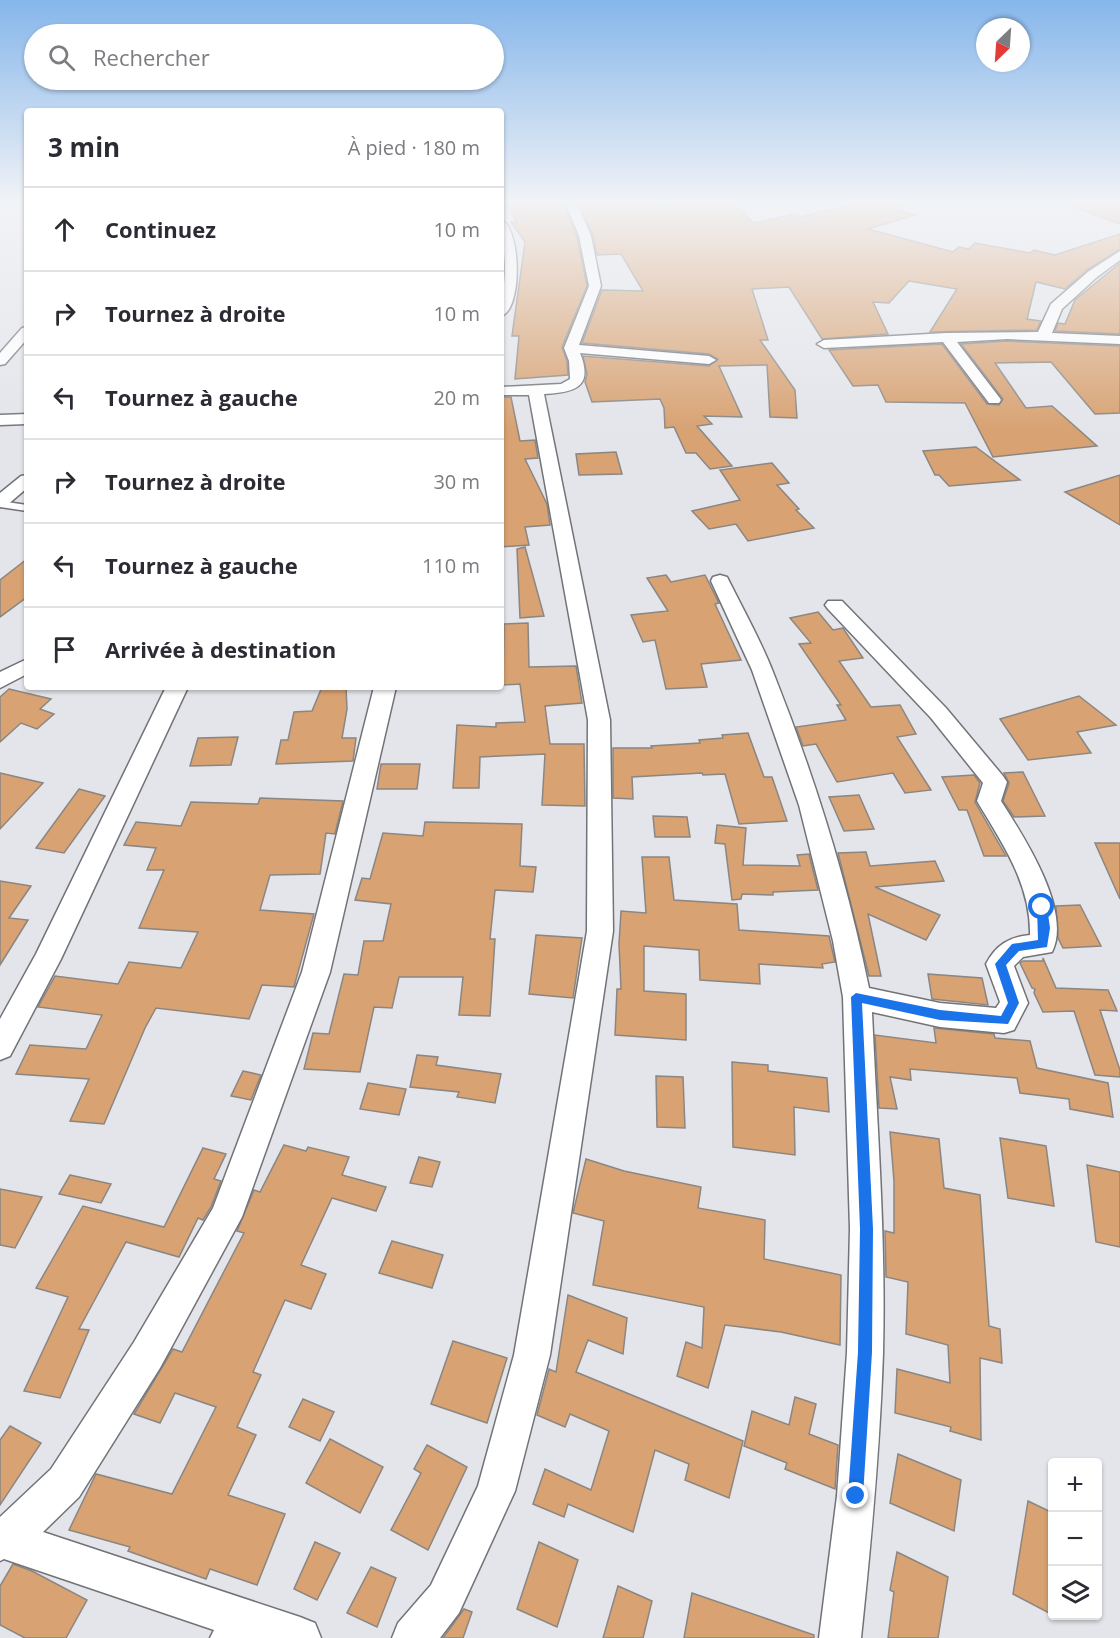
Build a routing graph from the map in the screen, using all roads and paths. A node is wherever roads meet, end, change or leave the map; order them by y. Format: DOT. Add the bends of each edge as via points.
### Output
graph roads {
  1 [pos="512,277"];
  2 [pos="593,277"];
  3 [pos="1089,277"];
  4 [pos="504,304"];
  5 [pos="1044,335"];
  6 [pos="24,336"];
  7 [pos="946,337"];
  8 [pos="1120,340"];
  9 [pos="824,344"];
  10 [pos="571,348"];
  11 [pos="709,360"];
  12 [pos="0,361"];
  13 [pos="504,390"];
  14 [pos="536,390"];
  15 [pos="994,400"];
  16 [pos="24,419"];
  17 [pos="0,420"];
  18 [pos="24,483"];
  19 [pos="0,503"];
  20 [pos="24,507"];
  21 [pos="720,581"];
  22 [pos="835,605"];
  23 [pos="24,666"];
  24 [pos="0,681"];
  25 [pos="176,690"];
  26 [pos="384,690"];
  27 [pos="856,997"];
  28 [pos="0,1047"];
  29 [pos="1,1539"];
  30 [pos="236,1628"];
  31 [pos="300,1638"];
  32 [pos="413,1638"];
  33 [pos="840,1638"];
  1 -- 4 [label="street"];
  2 -- 10 [label="street" via="595,286"];
  3 -- 5 [label="street" via="1056,307"];
  5 -- 7 [label="street"];
  5 -- 8 [label="street"];
  6 -- 12 [label="street"];
  7 -- 9 [label="street"];
  7 -- 15 [label="street"];
  10 -- 11 [label="street"];
  10 -- 14 [label="street" via="577,381 564,388"];
  13 -- 14 [label="street"];
  14 -- 32 [label="street" via="598,720 600,931 532,1355 496,1491 445,1599"];
  16 -- 17 [label="street"];
  18 -- 19 [label="street"];
  19 -- 20 [label="lane"];
  21 -- 27 [label="street" via="762,670 811,806 846,941"];
  22 -- 27 [label="street" via="935,710 995,782 988,801 1035,882 1045,928 1043,944 1016,947 1000,964 1014,1003 1004,1021 940,1015"];
  23 -- 24 [label="street"];
  25 -- 28 [label="street" via="47,959"];
  26 -- 29 [label="street" via="316,972 226,1217 147,1356 64,1484 24,1524"];
  27 -- 33 [label="street" via="866,1229 865,1352 856,1496"];
  29 -- 30 [label="street"];
  30 -- 31 [label="street"];
}
